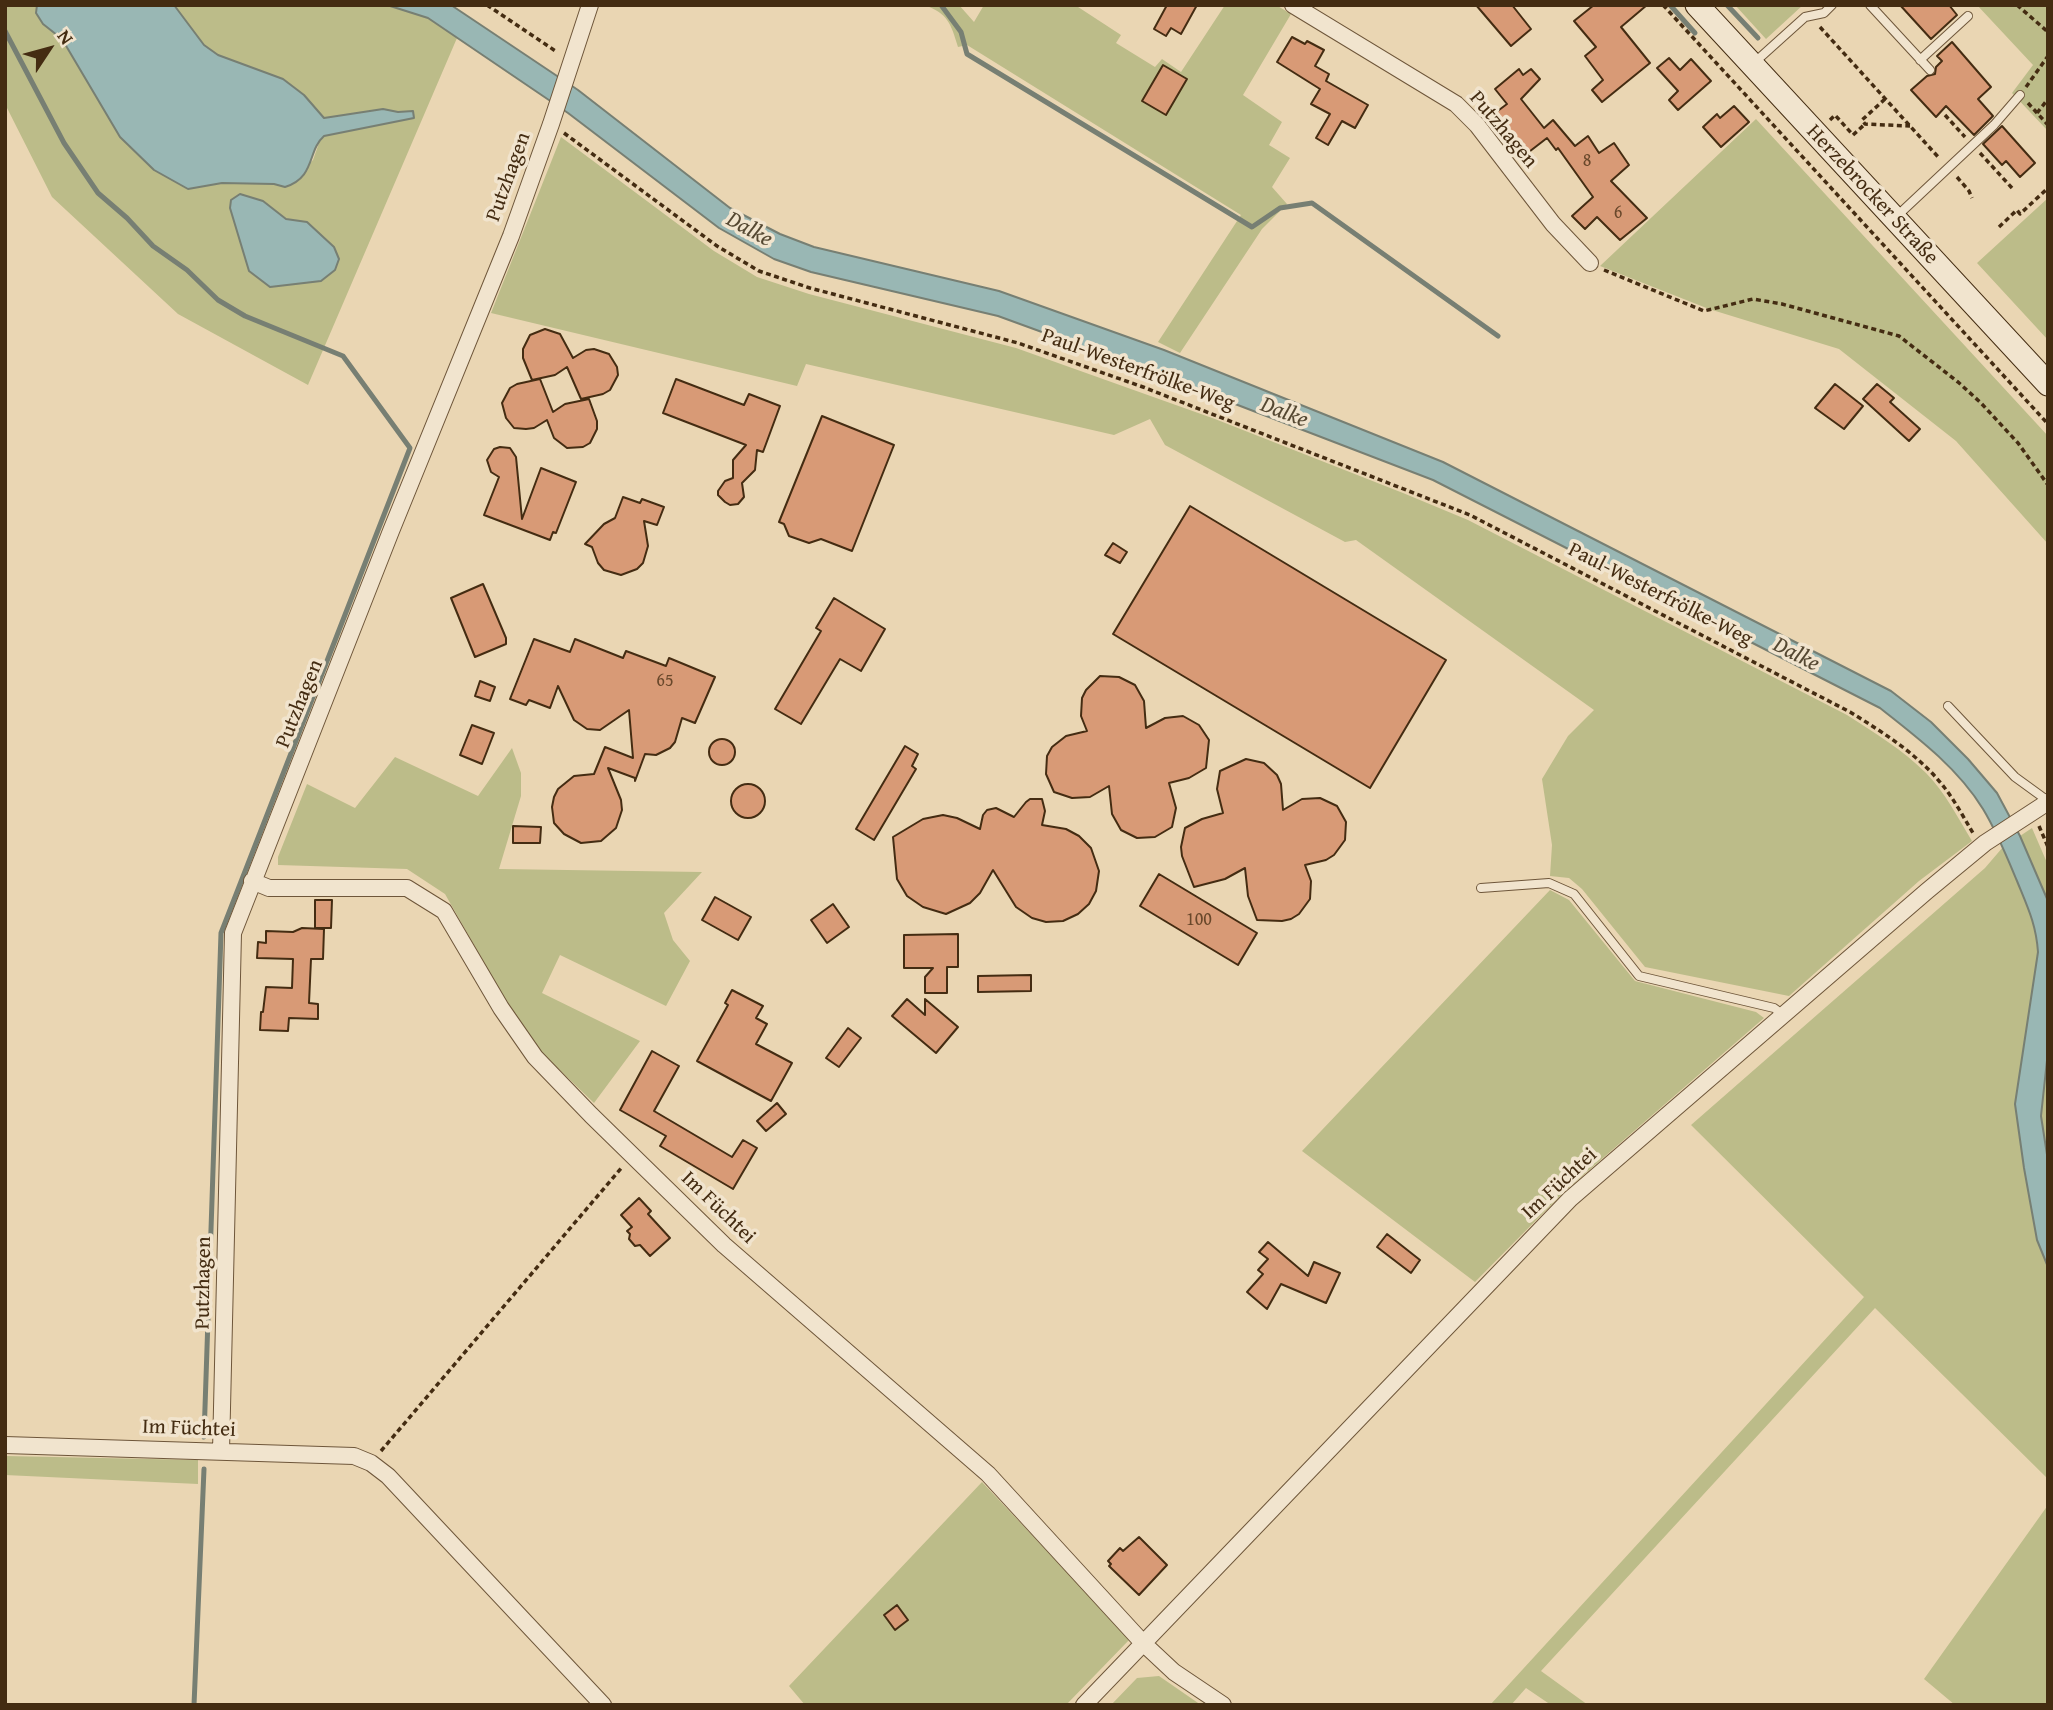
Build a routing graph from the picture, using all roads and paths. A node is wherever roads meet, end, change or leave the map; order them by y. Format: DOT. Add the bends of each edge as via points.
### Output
graph roads {
  1 [pos="487,5"];
  2 [pos="590,5"];
  3 [pos="1293,5"];
  4 [pos="1663,5"];
  5 [pos="1697,5"];
  6 [pos="1832,5"];
  7 [pos="1870,5"];
  8 [pos="2017,5"];
  9 [pos="1968,16"];
  10 [pos="1811,17"];
  11 [pos="2048,32"];
  12 [pos="2048,56"];
  13 [pos="1920,60"];
  14 [pos="1752,64"];
  15 [pos="569,67"];
  16 [pos="1930,70"];
  17 [pos="2020,95"];
  18 [pos="1885,99"];
  19 [pos="2048,99"];
  20 [pos="2036,113"];
  21 [pos="552,120"];
  22 [pos="1865,124"];
  23 [pos="2048,125"];
  24 [pos="1910,126"];
  25 [pos="1815,133"];
  26 [pos="1948,168"];
  27 [pos="2048,188"];
  28 [pos="1972,198"];
  29 [pos="1894,219"];
  30 [pos="1998,227"];
  31 [pos="1590,263"];
  32 [pos="2048,384"];
  33 [pos="2048,424"];
  34 [pos="2048,485"];
  35 [pos="1948,706"];
  36 [pos="2048,801"];
  37 [pos="1984,845"];
  38 [pos="252,881"];
  39 [pos="1481,888"];
  40 [pos="1785,1016"];
  41 [pos="633,1154"];
  42 [pos="5,1445"];
  43 [pos="221,1451"];
  44 [pos="371,1463"];
  45 [pos="1143,1643"];
  46 [pos="603,1705"];
  47 [pos="1084,1705"];
  48 [pos="1223,1705"];
  1 -- 15 [label="path"];
  2 -- 15 [label="street, Putzhagen"];
  3 -- 31 [label="street, Putzhagen" via="1456,104 1553,225"];
  4 -- 33 [label="path"];
  5 -- 14 [label="main road, Herzebrocker Straße"];
  6 -- 10 [label="lane"];
  7 -- 13 [label="lane"];
  8 -- 11 [label="path"];
  9 -- 13 [label="lane"];
  10 -- 14 [label="lane" via="1805,17"];
  10 -- 18 [label="path"];
  12 -- 17 [label="path"];
  13 -- 16 [label="lane"];
  14 -- 25 [label="main road, Herzebrocker Straße"];
  15 -- 21 [label="street, Putzhagen"];
  17 -- 20 [label="path"];
  17 -- 26 [label="lane"];
  18 -- 22 [label="path" via="1862,120"];
  18 -- 24 [label="path"];
  19 -- 20 [label="path"];
  20 -- 23 [label="path"];
  21 -- 37 [label="path, Paul-Westerfrölke-Weg" via="717,246 759,271 1018,342 1481,520 1892,738 1945,788"];
  21 -- 38 [label="street, Putzhagen" via="511,236"];
  22 -- 24 [label="path"];
  22 -- 25 [label="path" via="1853,135 1835,115"];
  24 -- 26 [label="path"];
  25 -- 29 [label="main road, Herzebrocker Straße"];
  26 -- 28 [label="path"];
  26 -- 29 [label="lane"];
  27 -- 30 [label="path"];
  29 -- 32 [label="main road, Herzebrocker Straße"];
  31 -- 34 [label="path" via="1704,310 1753,299 1899,337 1981,403"];
  35 -- 36 [label="lane" via="2015,777"];
  36 -- 37 [label="street, Im Füchtei"];
  37 -- 40 [label="street, Im Füchtei"];
  38 -- 41 [label="street, Im Füchtei" via="269,888 407,888 444,911 535,1057"];
  38 -- 43 [label="street, Putzhagen" via="233,933"];
  39 -- 40 [label="lane" via="1549,883 1574,894 1639,976 1774,1008"];
  40 -- 45 [label="street, Im Füchtei" via="1570,1199"];
  41 -- 44 [label="path"];
  41 -- 45 [label="street, Im Füchtei" via="724,1245 988,1474"];
  42 -- 43 [label="street, Im Füchtei"];
  43 -- 44 [label="street, Im Füchtei" via="354,1456"];
  44 -- 46 [label="street, Im Füchtei"];
  45 -- 47 [label="street, Im Füchtei"];
  45 -- 48 [label="street" via="1174,1672"];
}
